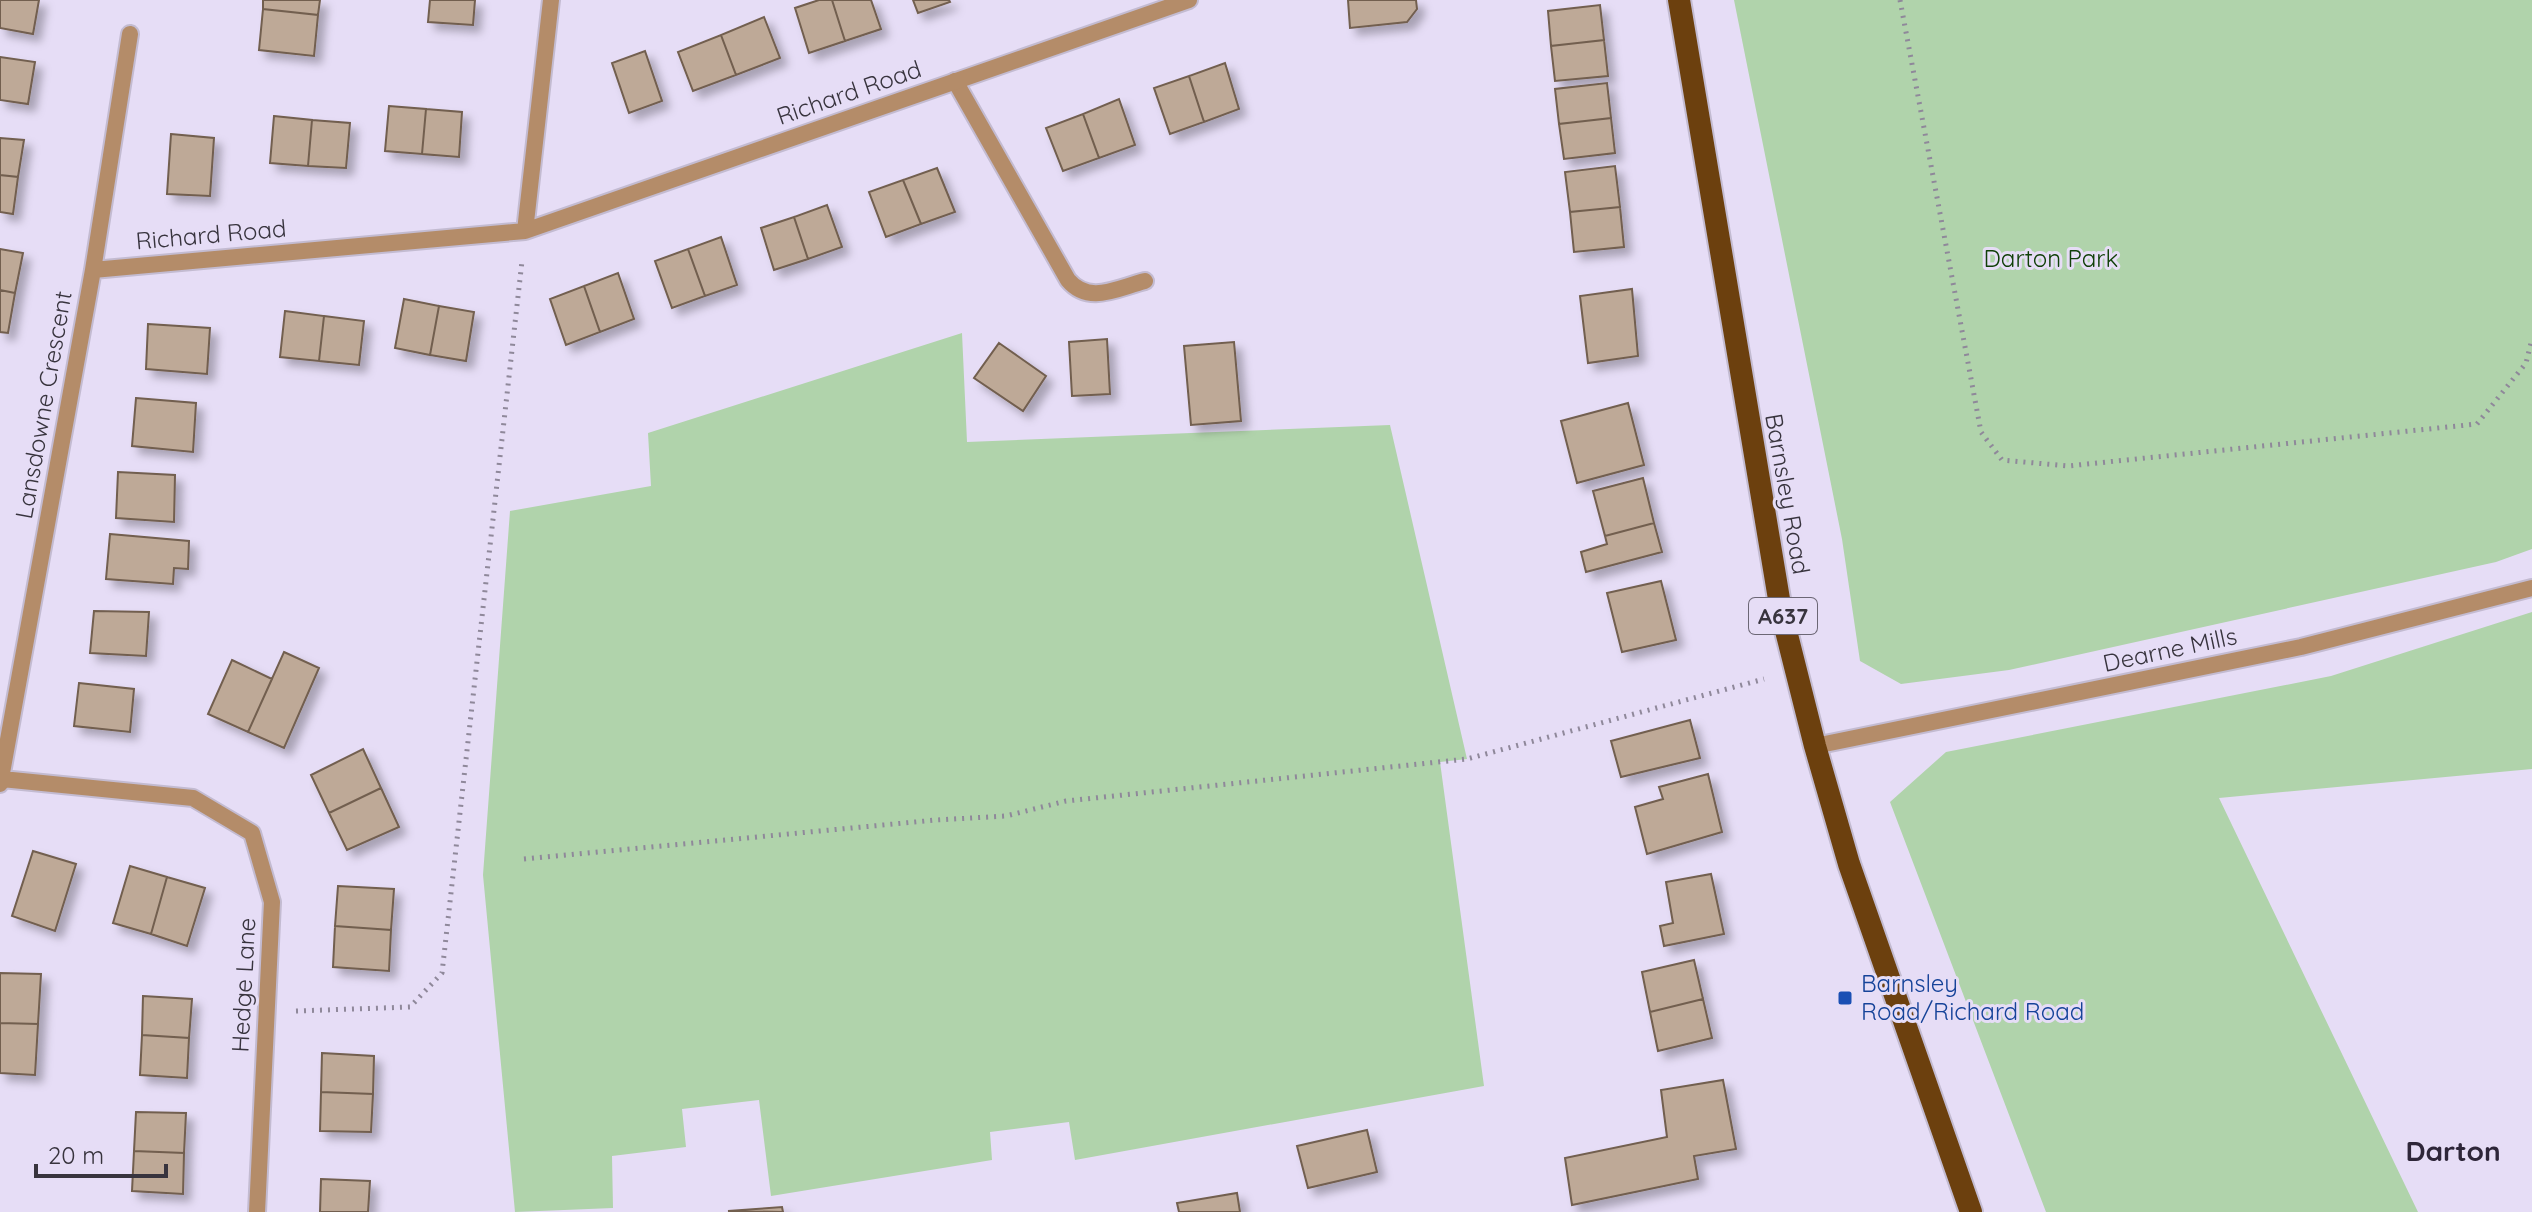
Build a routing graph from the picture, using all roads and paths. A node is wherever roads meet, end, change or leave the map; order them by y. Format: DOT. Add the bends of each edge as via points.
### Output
graph roads {
  1 [pos="551,0"];
  2 [pos="1189,0"];
  3 [pos="1679,0"];
  4 [pos="1900,0"];
  5 [pos="130,34"];
  6 [pos="955,81"];
  7 [pos="525,231"];
  8 [pos="93,270"];
  9 [pos="1145,281"];
  10 [pos="2532,339"];
  11 [pos="2532,588"];
  12 [pos="1796,670"];
  13 [pos="1815,746"];
  14 [pos="1,782"];
  15 [pos="524,859"];
  16 [pos="267,1012"];
  17 [pos="257,1212"];
  18 [pos="1971,1212"];
  1 -- 7 [label="street"];
  2 -- 6 [label="street, Richard Road"];
  3 -- 12 [label="highway, Barnsley Road / A637" via="1781,611"];
  4 -- 10 [label="path" via="1981,432 2002,460 2068,466 2477,424 2526,363"];
  5 -- 8 [label="street, Lansdowne Crescent"];
  6 -- 7 [label="street, Richard Road"];
  6 -- 9 [label="street" via="1077,291 1092,295"];
  7 -- 8 [label="street, Richard Road"];
  7 -- 16 [label="path" via="442,973 410,1007"];
  8 -- 14 [label="street, Lansdowne Crescent"];
  11 -- 13 [label="street, Dearne Mills" via="2301,647"];
  12 -- 13 [label="highway, Barnsley Road / A637"];
  12 -- 15 [label="path" via="1467,759 1066,801 1006,816"];
  13 -- 18 [label="highway, Barnsley Road / A637" via="1849,864"];
  14 -- 16 [label="street, Hedge Lane" via="193,798 252,833 272,902"];
  16 -- 17 [label="street, Hedge Lane"];
}
